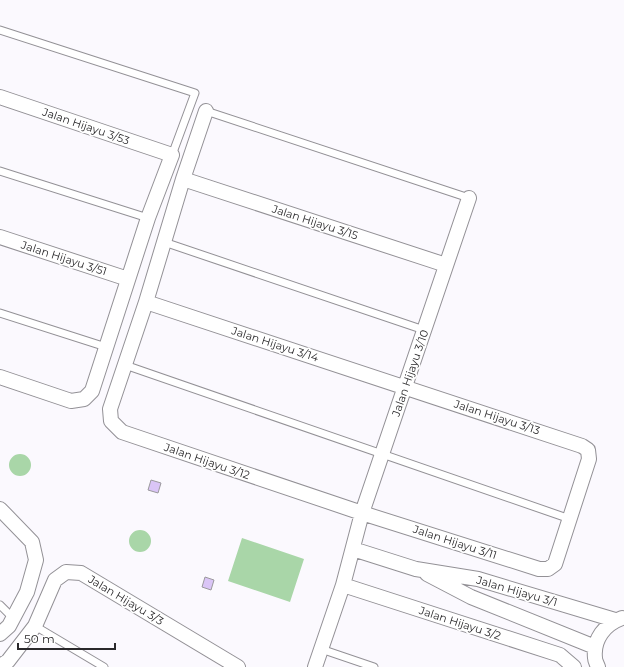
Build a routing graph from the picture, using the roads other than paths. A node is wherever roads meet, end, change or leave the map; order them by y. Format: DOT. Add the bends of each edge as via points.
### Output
graph roads {
  1 [pos="0,30"];
  2 [pos="0,97"];
  3 [pos="206,111"];
  4 [pos="172,155"];
  5 [pos="0,171"];
  6 [pos="183,179"];
  7 [pos="469,198"];
  8 [pos="148,218"];
  9 [pos="0,237"];
  10 [pos="164,242"];
  11 [pos="446,265"];
  12 [pos="128,279"];
  13 [pos="146,302"];
  14 [pos="0,313"];
  15 [pos="424,330"];
  16 [pos="106,347"];
  17 [pos="125,365"];
  18 [pos="0,377"];
  19 [pos="405,387"];
  20 [pos="382,454"];
  21 [pos="0,509"];
  22 [pos="362,513"];
  23 [pos="570,518"];
  24 [pos="353,549"];
  25 [pos="416,569"];
  26 [pos="343,585"];
  27 [pos="0,605"];
  28 [pos="13,618"];
  29 [pos="620,619"];
  30 [pos="35,626"];
  31 [pos="0,634"];
  32 [pos="595,646"];
  33 [pos="321,649"];
  34 [pos="0,666"];
  35 [pos="104,667"];
  36 [pos="238,667"];
  37 [pos="315,667"];
  38 [pos="374,667"];
  39 [pos="574,667"];
  40 [pos="598,667"];
  1 -- 4 [label="lane" via="195,93"];
  2 -- 4 [label="street, Jalan Hijayu 3/53"];
  3 -- 6 [label="street, Jalan Hijayu 3/12"];
  3 -- 7 [label="lane"];
  4 -- 8 [label="street"];
  5 -- 8 [label="lane"];
  6 -- 10 [label="street, Jalan Hijayu 3/12"];
  6 -- 11 [label="street, Jalan Hijayu 3/15"];
  7 -- 11 [label="street, Jalan Hijayu 3/10"];
  8 -- 12 [label="street"];
  9 -- 12 [label="street, Jalan Hijayu 3/51"];
  10 -- 13 [label="street, Jalan Hijayu 3/12"];
  10 -- 15 [label="lane"];
  11 -- 15 [label="street, Jalan Hijayu 3/10"];
  12 -- 16 [label="street"];
  13 -- 17 [label="street, Jalan Hijayu 3/12"];
  13 -- 19 [label="street, Jalan Hijayu 3/14"];
  14 -- 16 [label="lane"];
  15 -- 19 [label="street, Jalan Hijayu 3/10"];
  16 -- 18 [label="street" via="92,391 84,399 71,401"];
  17 -- 20 [label="lane"];
  17 -- 22 [label="street, Jalan Hijayu 3/12" via="110,409 111,421 122,432"];
  19 -- 20 [label="street, Jalan Hijayu 3/10"];
  19 -- 23 [label="street, Jalan Hijayu 3/13" via="588,450 589,459"];
  20 -- 22 [label="street, Jalan Hijayu 3/10"];
  20 -- 23 [label="lane"];
  21 -- 28 [label="street" via="32,542 36,560 27,592"];
  22 -- 23 [label="street, Jalan Hijayu 3/11" via="548,570 555,564"];
  22 -- 24 [label="street, Jalan Hijayu 3/10"];
  24 -- 25 [label="street, Jalan Hijayu 3/1"];
  24 -- 26 [label="street, Jalan Hijayu 3/10"];
  25 -- 29 [label="street, Jalan Hijayu 3/1" via="478,579"];
  25 -- 32 [label="street, Jalan Hijayu 3/1" via="471,597"];
  26 -- 33 [label="street, Jalan Hijayu 3/10"];
  26 -- 39 [label="street, Jalan Hijayu 3/2" via="560,655"];
  27 -- 28 [label="lane"];
  28 -- 31 [label="street"];
  29 -- 32 [label="street" via="605,627"];
  30 -- 34 [label="street, Jalan Hijayu 3/3" via="8,661"];
  30 -- 35 [label="lane"];
  30 -- 36 [label="street, Jalan Hijayu 3/3" via="55,580 66,572 81,573"];
  32 -- 40 [label="street"];
  33 -- 37 [label="street, Jalan Hijayu 3/10"];
  33 -- 38 [label="lane"];
}
